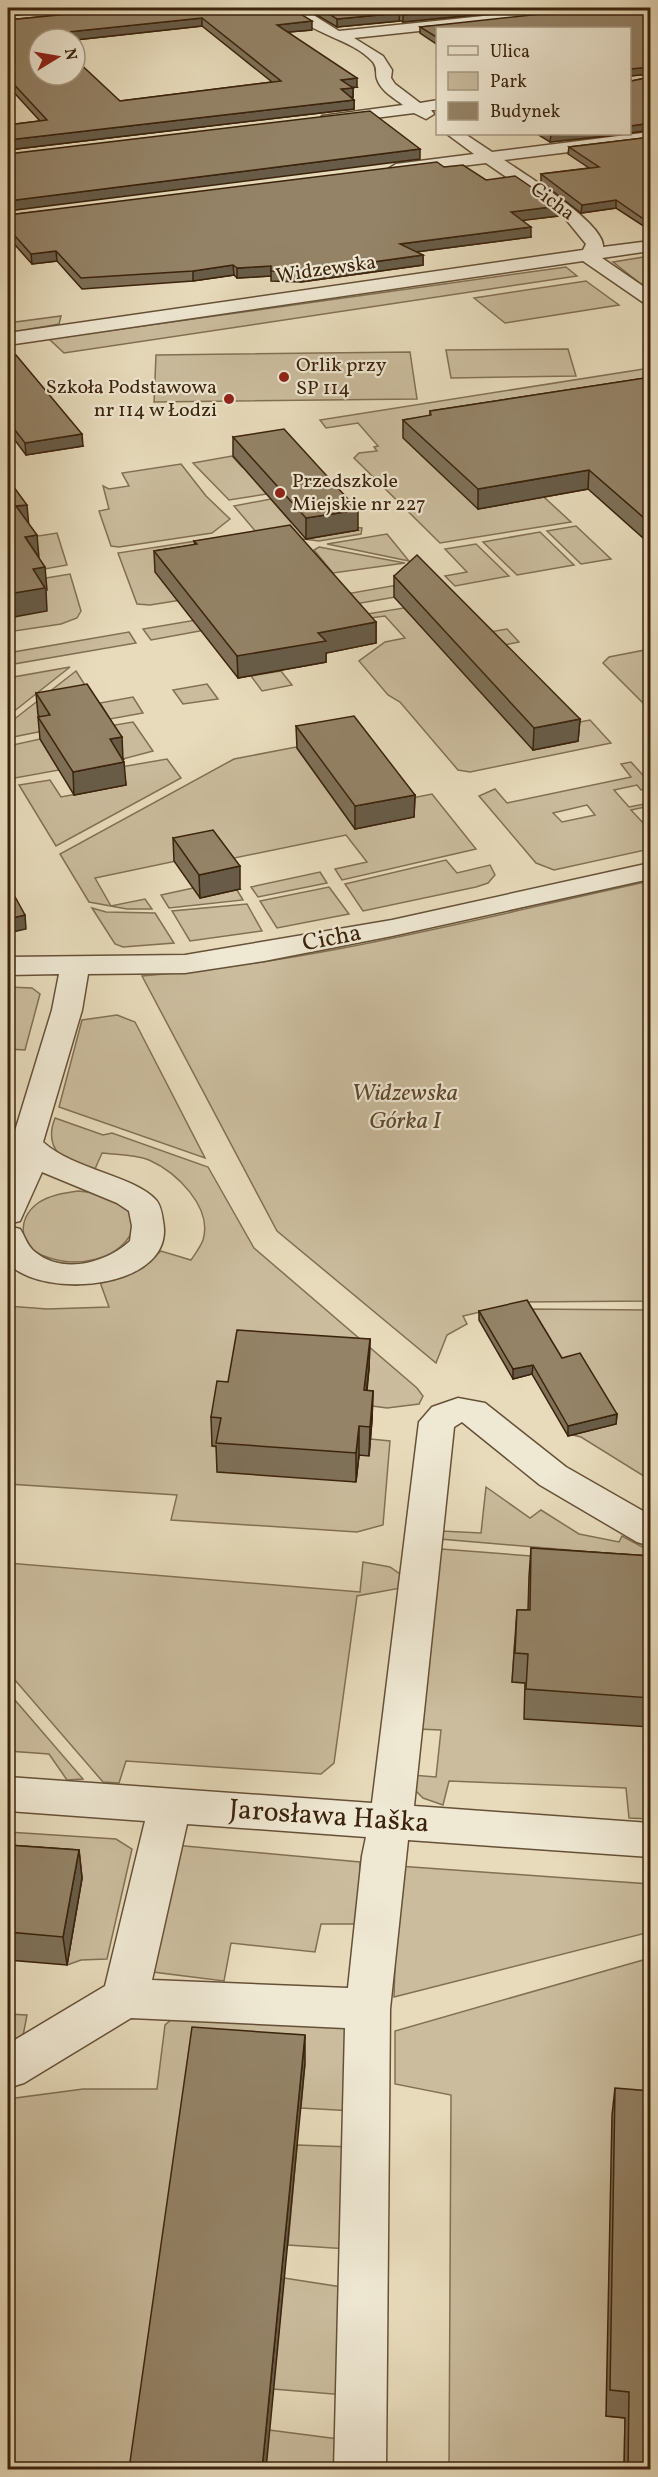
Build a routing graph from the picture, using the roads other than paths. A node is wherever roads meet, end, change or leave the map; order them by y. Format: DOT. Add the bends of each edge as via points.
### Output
graph roads {
  1 [pos="294,8"];
  2 [pos="596,8"];
  3 [pos="339,35"];
  4 [pos="436,105"];
  5 [pos="417,108"];
  6 [pos="314,120"];
  7 [pos="436,121"];
  8 [pos="456,135"];
  9 [pos="651,137"];
  10 [pos="489,157"];
  11 [pos="384,171"];
  12 [pos="651,246"];
  13 [pos="587,256"];
  14 [pos="651,299"];
  15 [pos="8,339"];
  16 [pos="651,871"];
  17 [pos="8,966"];
  18 [pos="75,967"];
  19 [pos="27,1144"];
  20 [pos="8,1214"];
  21 [pos="8,1236"];
  22 [pos="651,1532"];
  23 [pos="8,1794"];
  24 [pos="170,1805"];
  25 [pos="391,1821"];
  26 [pos="651,1840"];
  27 [pos="124,1998"];
  28 [pos="368,2009"];
  29 [pos="8,2068"];
  30 [pos="360,2469"];
  1 -- 3 [label="street" via="321,28"];
  2 -- 3 [label="street"];
  3 -- 5 [label="street" via="378,59 389,87"];
  4 -- 5 [label="street"];
  5 -- 6 [label="street"];
  5 -- 7 [label="street"];
  8 -- 10 [label="street, Cicha"];
  9 -- 10 [label="street"];
  10 -- 11 [label="street"];
  10 -- 13 [label="street, Cicha" via="575,217 595,243"];
  12 -- 13 [label="street, Widzewska"];
  13 -- 14 [label="street"];
  13 -- 15 [label="street, Widzewska"];
  16 -- 18 [label="street, Cicha" via="264,952 185,964"];
  17 -- 18 [label="street, Cicha"];
  18 -- 19 [label="street" via="67,1010"];
  19 -- 20 [label="street" via="28,1167"];
  19 -- 21 [label="street" via="42,1160 67,1174 123,1191 144,1206 146,1245 115,1267 55,1274 29,1264 10,1248"];
  22 -- 25 [label="street" via="554,1476 472,1412 448,1412 437,1422"];
  23 -- 24 [label="street, Jarosława Haška"];
  24 -- 25 [label="street, Jarosława Haška"];
  24 -- 27 [label="street"];
  25 -- 26 [label="street, Jarosława Haška"];
  25 -- 28 [label="street" via="383,1856"];
  27 -- 28 [label="street"];
  27 -- 29 [label="street"];
  28 -- 30 [label="street"];
}
